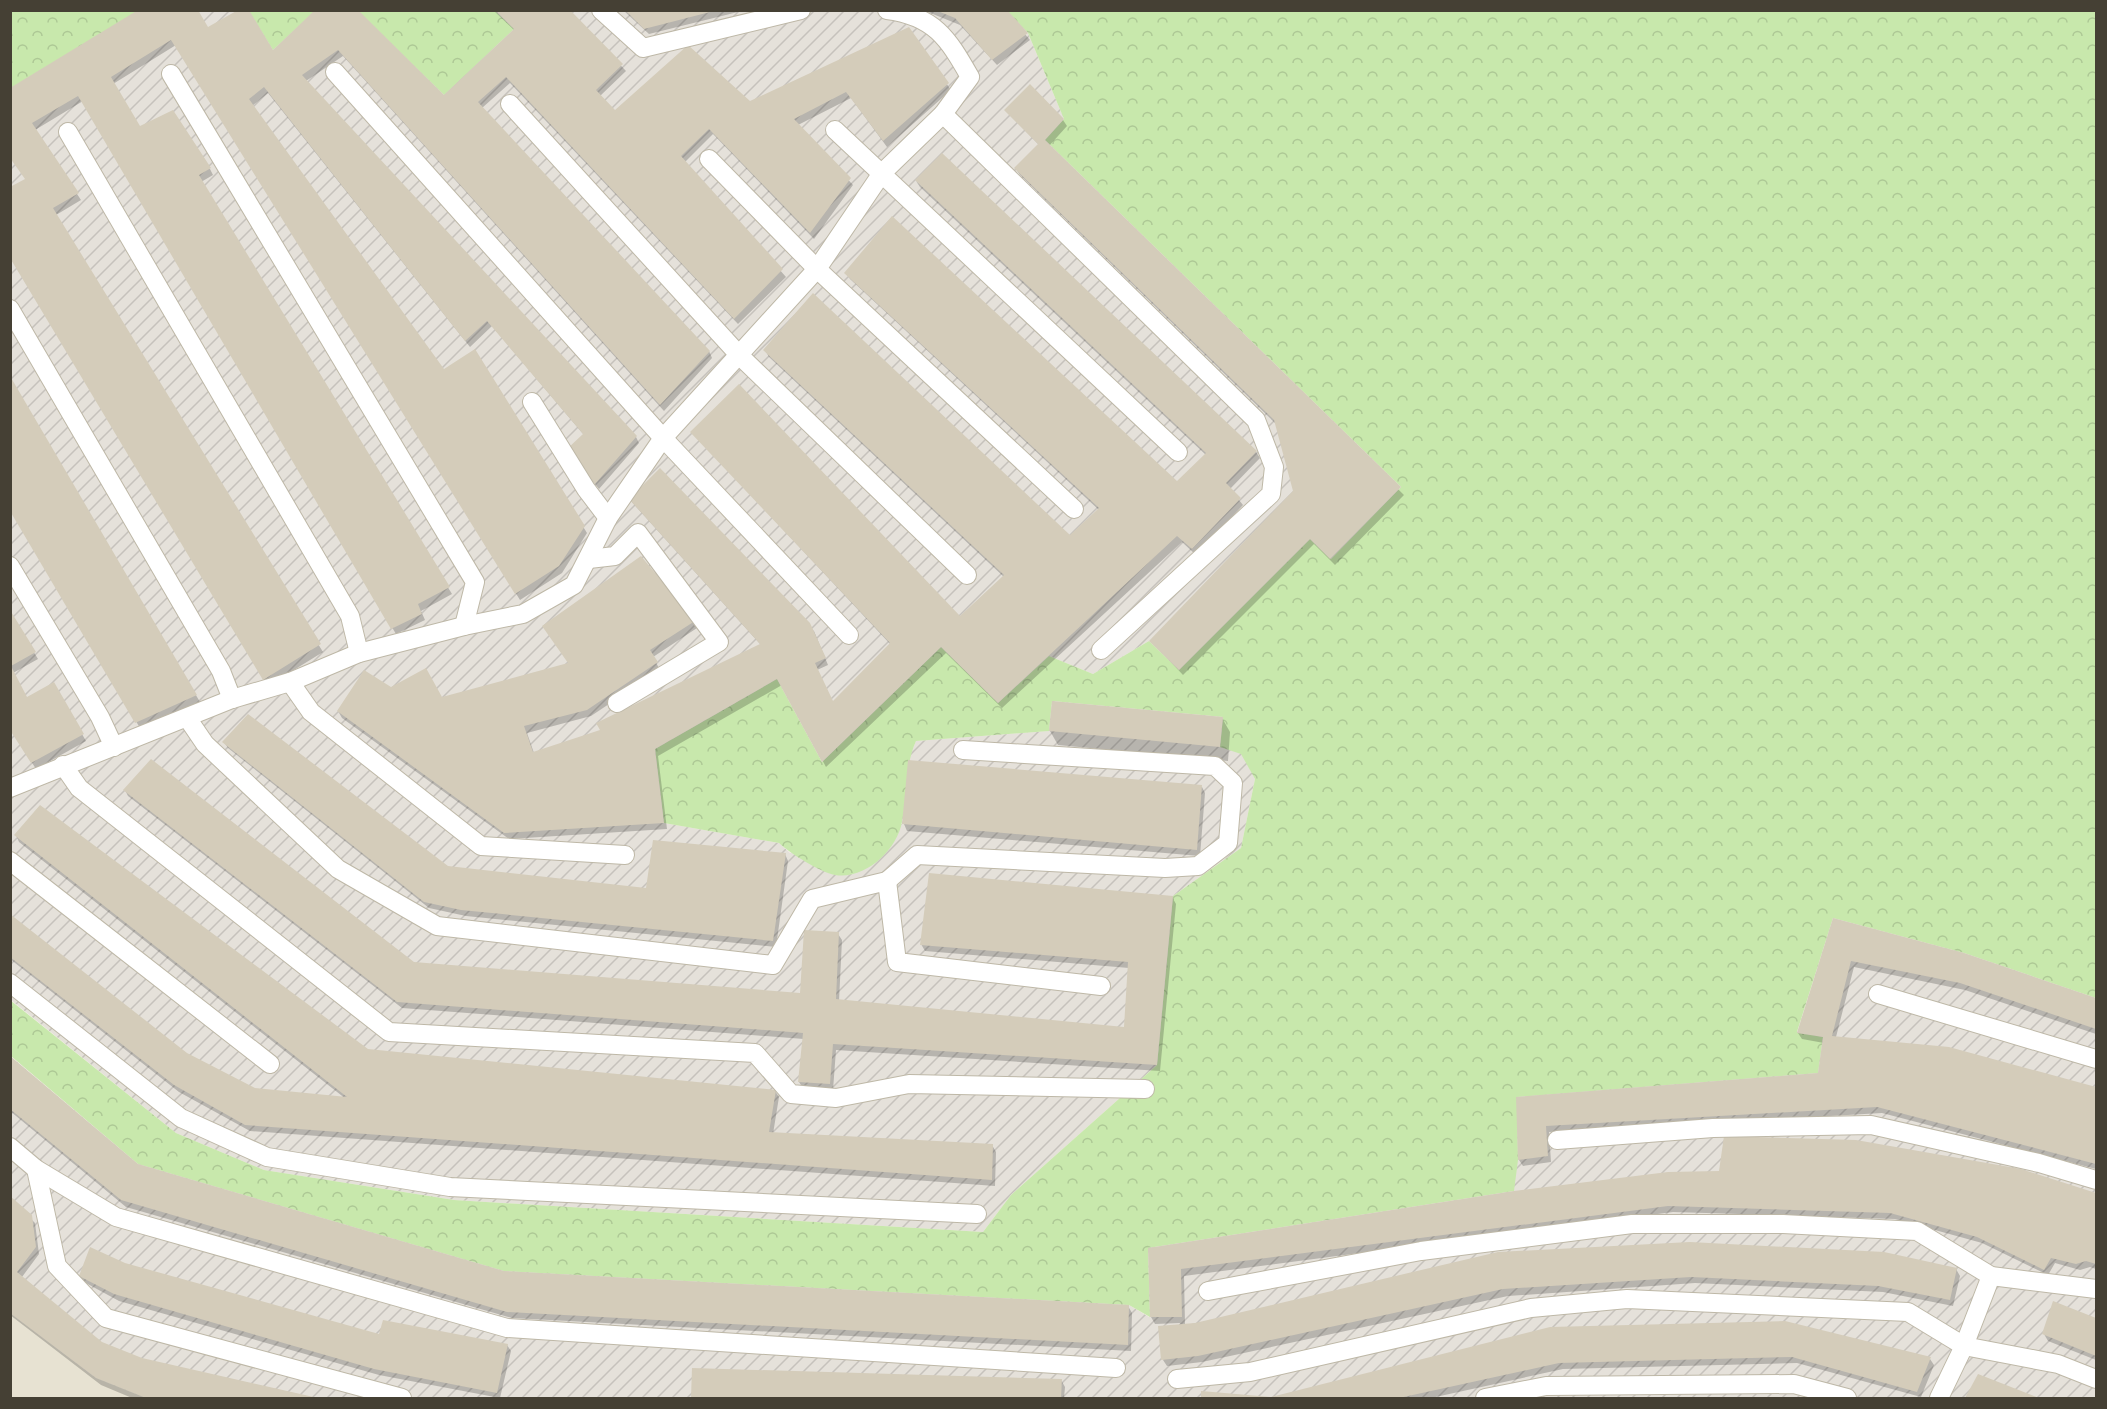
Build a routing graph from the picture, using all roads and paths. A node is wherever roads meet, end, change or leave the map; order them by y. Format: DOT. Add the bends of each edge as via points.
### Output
graph roads {
  1 [pos="601,10"];
  2 [pos="801,10"];
  3 [pos="887,10"];
  4 [pos="335,72"];
  5 [pos="171,74"];
  6 [pos="510,104"];
  7 [pos="943,114"];
  8 [pos="835,130"];
  9 [pos="68,132"];
  10 [pos="709,159"];
  11 [pos="882,174"];
  12 [pos="817,269"];
  13 [pos="10,309"];
  14 [pos="740,356"];
  15 [pos="532,402"];
  16 [pos="663,438"];
  17 [pos="1178,452"];
  18 [pos="1074,510"];
  19 [pos="608,518"];
  20 [pos="589,559"];
  21 [pos="10,566"];
  22 [pos="967,575"];
  23 [pos="464,626"];
  24 [pos="849,635"];
  25 [pos="1101,650"];
  26 [pos="359,653"];
  27 [pos="290,682"];
  28 [pos="232,699"];
  29 [pos="617,703"];
  30 [pos="188,719"];
  31 [pos="114,747"];
  32 [pos="963,750"];
  33 [pos="63,765"];
  34 [pos="10,788"];
  35 [pos="625,855"];
  36 [pos="10,861"];
  37 [pos="887,881"];
  38 [pos="10,983"];
  39 [pos="1101,986"];
  40 [pos="1878,994"];
  41 [pos="2097,1059"];
  42 [pos="270,1064"];
  43 [pos="1144,1089"];
  44 [pos="1557,1140"];
  45 [pos="10,1147"];
  46 [pos="36,1169"];
  47 [pos="2097,1180"];
  48 [pos="976,1214"];
  49 [pos="1991,1276"];
  50 [pos="2097,1288"];
  51 [pos="1208,1291"];
  52 [pos="1964,1346"];
  53 [pos="1116,1368"];
  54 [pos="1176,1378"];
  55 [pos="2097,1378"];
  56 [pos="402,1398"];
  57 [pos="1485,1398"];
  58 [pos="1848,1398"];
  59 [pos="1939,1398"];
  1 -- 2 [label="lane" via="643,48"];
  3 -- 7 [label="lane" via="908,13 934,26 948,40 970,77"];
  4 -- 16 [label="lane"];
  5 -- 23 [label="lane" via="475,582"];
  6 -- 14 [label="lane"];
  7 -- 11 [label="lane"];
  7 -- 25 [label="lane" via="1256,420 1274,467 1271,494"];
  8 -- 11 [label="lane"];
  9 -- 26 [label="lane" via="350,616"];
  10 -- 12 [label="lane"];
  11 -- 12 [label="lane"];
  11 -- 17 [label="lane"];
  12 -- 14 [label="lane"];
  12 -- 18 [label="lane"];
  13 -- 28 [label="lane" via="221,672"];
  14 -- 16 [label="lane"];
  14 -- 22 [label="lane"];
  15 -- 19 [label="lane"];
  16 -- 19 [label="lane"];
  16 -- 24 [label="lane"];
  19 -- 20 [label="lane"];
  20 -- 23 [label="lane" via="574,585 523,614"];
  20 -- 29 [label="lane" via="615,556 638,533 719,642"];
  21 -- 31 [label="lane"];
  23 -- 26 [label="lane"];
  26 -- 27 [label="lane"];
  27 -- 28 [label="lane"];
  27 -- 35 [label="lane" via="311,712 481,846"];
  28 -- 30 [label="lane"];
  30 -- 31 [label="lane"];
  30 -- 37 [label="lane" via="205,744 338,869 438,926 773,965 812,899"];
  31 -- 33 [label="lane"];
  32 -- 37 [label="lane" via="1215,766 1233,783 1228,843 1198,866 1165,868 917,855"];
  33 -- 34 [label="lane"];
  33 -- 43 [label="lane" via="80,788 388,1032 755,1053 791,1094 836,1098 909,1084"];
  36 -- 42 [label="lane"];
  37 -- 39 [label="lane" via="897,962"];
  38 -- 48 [label="lane" via="182,1118 267,1157 450,1187"];
  40 -- 41 [label="lane"];
  44 -- 47 [label="lane" via="1713,1128 1872,1125"];
  45 -- 46 [label="lane"];
  46 -- 53 [label="lane" via="116,1217 507,1328"];
  46 -- 56 [label="lane" via="57,1266 106,1318"];
  49 -- 50 [label="lane"];
  49 -- 51 [label="lane" via="1917,1231 1784,1224 1632,1224 1421,1251"];
  49 -- 52 [label="lane"];
  52 -- 54 [label="lane" via="1908,1312 1627,1299 1531,1308 1250,1372"];
  52 -- 55 [label="lane" via="2058,1364"];
  52 -- 59 [label="lane"];
  57 -- 58 [label="lane" via="1546,1386 1782,1384"];
}
